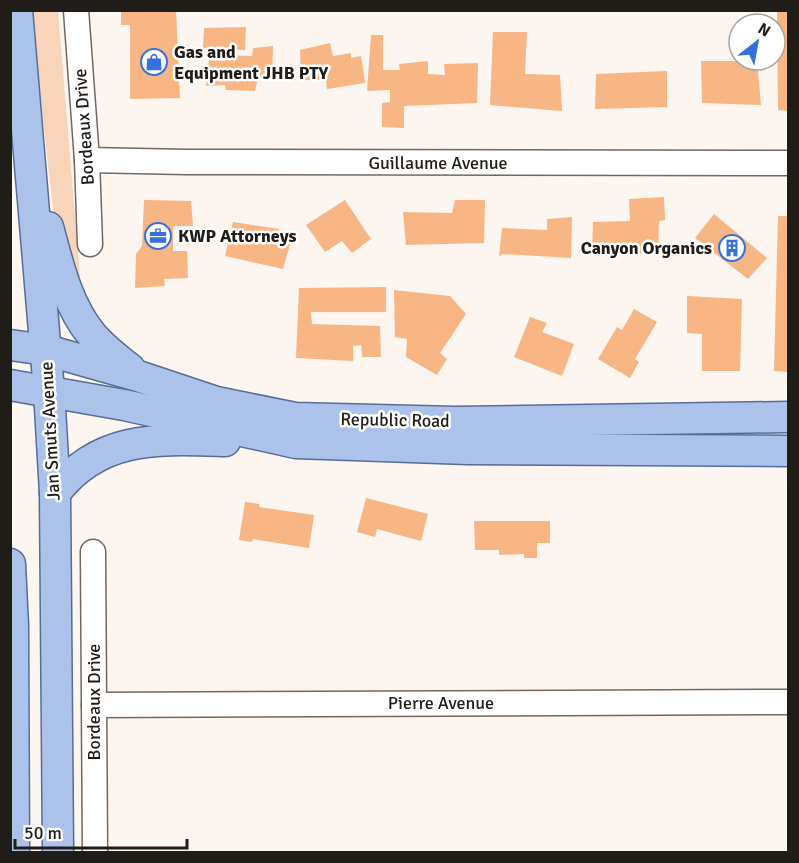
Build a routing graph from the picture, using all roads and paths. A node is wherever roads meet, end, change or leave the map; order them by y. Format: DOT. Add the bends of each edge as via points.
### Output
graph roads {
  1 [pos="17,10"];
  2 [pos="76,10"];
  3 [pos="87,160"];
  4 [pos="29,161"];
  5 [pos="789,163"];
  6 [pos="90,244"];
  7 [pos="10,345"];
  8 [pos="46,350"];
  9 [pos="138,376"];
  10 [pos="10,385"];
  11 [pos="49,391"];
  12 [pos="789,417"];
  13 [pos="296,443"];
  14 [pos="789,451"];
  15 [pos="55,493"];
  16 [pos="93,552"];
  17 [pos="10,564"];
  18 [pos="12,629"];
  19 [pos="789,702"];
  20 [pos="94,705"];
  21 [pos="14,852"];
  22 [pos="58,852"];
  23 [pos="94,852"];
  1 -- 4 [label="main road, Jan Smuts Avenue"];
  2 -- 3 [label="street, Bordeaux Drive"];
  3 -- 5 [label="street, Guillaume Avenue"];
  3 -- 6 [label="street, Bordeaux Drive"];
  4 -- 8 [label="main road, Jan Smuts Avenue"];
  4 -- 9 [label="main road" via="70,299 90,333"];
  7 -- 8 [label="main road, Republic Road"];
  8 -- 9 [label="main road, Republic Road"];
  8 -- 11 [label="main road, Jan Smuts Avenue"];
  9 -- 12 [label="main road, Republic Road" via="216,402 295,418 455,422"];
  10 -- 11 [label="main road, Republic Road"];
  11 -- 13 [label="main road, Republic Road"];
  11 -- 15 [label="main road, Jan Smuts Avenue"];
  13 -- 14 [label="main road, Republic Road" via="468,449"];
  13 -- 15 [label="main road" via="139,442 115,447 88,460 68,475"];
  15 -- 22 [label="main road, Jan Smuts Avenue"];
  16 -- 20 [label="street, Bordeaux Drive"];
  17 -- 18 [label="main road"];
  18 -- 21 [label="main road"];
  19 -- 20 [label="street, Pierre Avenue"];
  20 -- 23 [label="street, Bordeaux Drive"];
}
